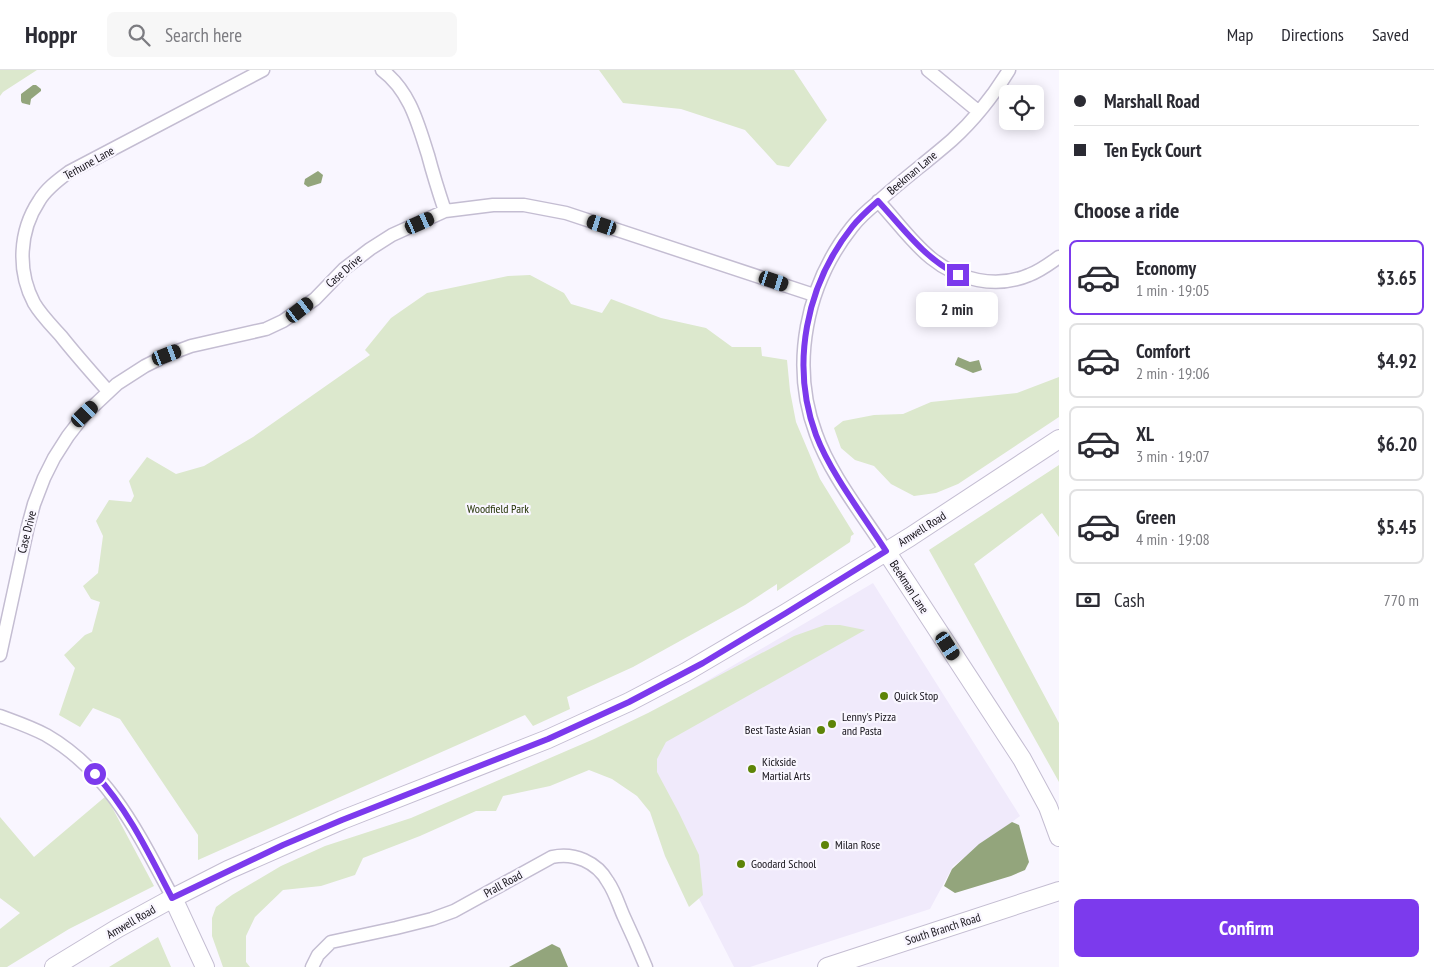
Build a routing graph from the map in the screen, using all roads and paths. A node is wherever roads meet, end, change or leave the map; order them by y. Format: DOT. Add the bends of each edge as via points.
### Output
graph roads {
  1 [pos="263,70"];
  2 [pos="382,70"];
  3 [pos="928,70"];
  4 [pos="1009,70"];
  5 [pos="979,112"];
  6 [pos="878,201"];
  7 [pos="445,211"];
  8 [pos="1059,257"];
  9 [pos="814,295"];
  10 [pos="108,391"];
  11 [pos="1059,439"];
  12 [pos="886,551"];
  13 [pos="0,655"];
  14 [pos="0,716"];
  15 [pos="1059,836"];
  16 [pos="1059,891"];
  17 [pos="172,898"];
  18 [pos="54,967"];
  19 [pos="205,967"];
  20 [pos="312,967"];
  21 [pos="646,967"];
  22 [pos="828,967"];
  1 -- 10 [label="street, Terhune Lane" via="69,172 48,189 30,217 22,255 28,290 46,318"];
  2 -- 7 [label="street" via="404,92 416,116"];
  3 -- 5 [label="street"];
  4 -- 5 [label="street, Beekman Lane"];
  5 -- 6 [label="street, Beekman Lane" via="953,139"];
  6 -- 8 [label="street" via="931,258 958,275 986,282 1014,280"];
  6 -- 9 [label="street, Beekman Lane" via="839,244"];
  7 -- 9 [label="street, Case Drive" via="524,205 566,213"];
  7 -- 10 [label="street, Case Drive" via="392,235 370,249 314,299 283,321 266,329 191,346 167,355"];
  9 -- 12 [label="street, Beekman Lane" via="804,347 810,418 831,465"];
  10 -- 13 [label="street, Case Drive" via="68,436 44,478 28,526"];
  11 -- 12 [label="main road, Amwell Road"];
  12 -- 15 [label="main road, Beekman Lane" via="1022,759 1048,807"];
  12 -- 17 [label="main road, Amwell Road" via="695,668 629,702 548,739 283,845"];
  14 -- 17 [label="street" via="37,731 69,751 106,786 124,810"];
  16 -- 22 [label="main road, South Branch Road"];
  17 -- 18 [label="main road, Amwell Road"];
  17 -- 19 [label="main road"];
  20 -- 21 [label="street, Prall Road" via="331,942 454,911 562,854 590,863 608,881"];
}
